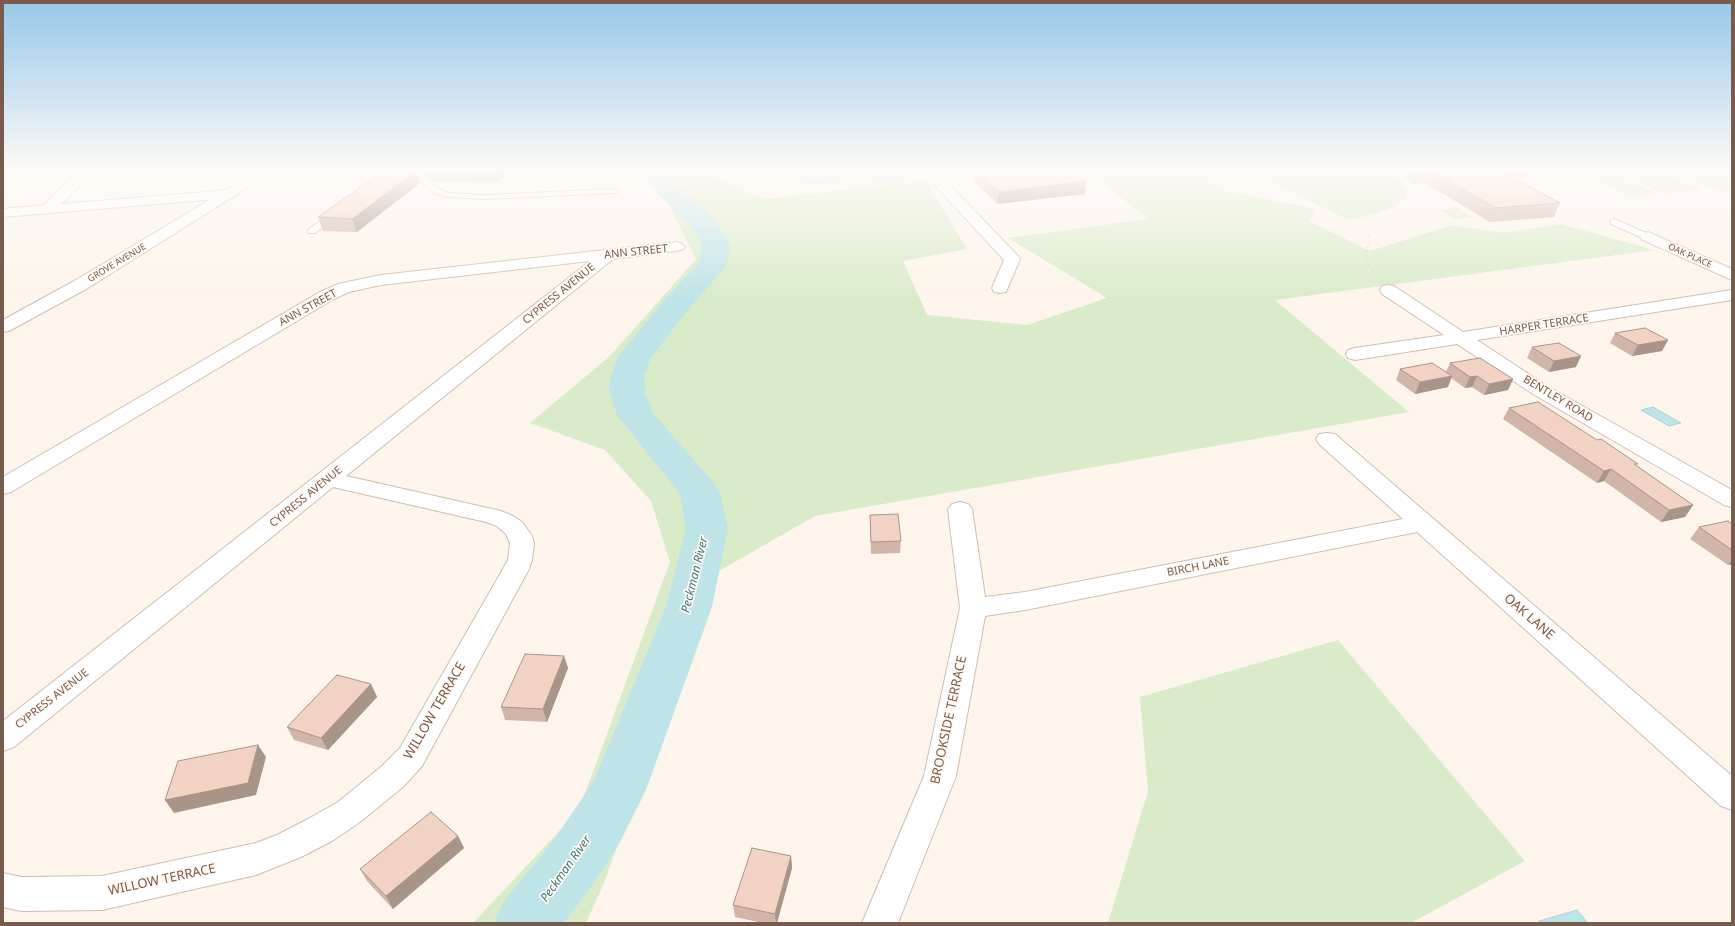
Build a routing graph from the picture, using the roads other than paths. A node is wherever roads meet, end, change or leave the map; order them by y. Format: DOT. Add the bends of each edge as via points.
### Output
graph roads {
  1 [pos="199,212"];
  2 [pos="337,212"];
  3 [pos="968,212"];
  4 [pos="1614,222"];
  5 [pos="312,231"];
  6 [pos="1648,237"];
  7 [pos="677,248"];
  8 [pos="608,255"];
  9 [pos="1732,275"];
  10 [pos="1000,288"];
  11 [pos="1388,290"];
  12 [pos="1732,295"];
  13 [pos="3,327"];
  14 [pos="1461,338"];
  15 [pos="1355,354"];
  16 [pos="1327,439"];
  17 [pos="329,479"];
  18 [pos="3,487"];
  19 [pos="1732,500"];
  20 [pos="960,509"];
  21 [pos="1422,523"];
  22 [pos="973,608"];
  23 [pos="3,738"];
  24 [pos="1732,796"];
  25 [pos="3,890"];
  26 [pos="880,923"];
  1 -- 13 [label="street, GROVE AVENUE" via="82,284"];
  2 -- 5 [label="lane"];
  3 -- 10 [label="street" via="1012,258"];
  4 -- 6 [label="lane"];
  6 -- 9 [label="street, OAK PLACE"];
  7 -- 8 [label="street, ANN STREET"];
  8 -- 17 [label="street, CYPRESS AVENUE"];
  8 -- 18 [label="street, ANN STREET" via="381,280 344,288 326,296"];
  11 -- 14 [label="street, BENTLEY ROAD"];
  12 -- 14 [label="street, HARPER TERRACE"];
  14 -- 15 [label="street, HARPER TERRACE"];
  14 -- 19 [label="street, BENTLEY ROAD" via="1540,390"];
  16 -- 21 [label="street, OAK LANE"];
  17 -- 23 [label="street, CYPRESS AVENUE"];
  17 -- 25 [label="street, WILLOW TERRACE" via="494,516 514,528 520,536 520,560 516,569 411,756 393,776 349,812 289,846 256,859 102,893 21,894"];
  20 -- 22 [label="street, BROOKSIDE TERRACE"];
  21 -- 22 [label="street, BIRCH LANE" via="1025,601"];
  21 -- 24 [label="street, OAK LANE"];
  22 -- 26 [label="street, BROOKSIDE TERRACE" via="940,776"];
}
